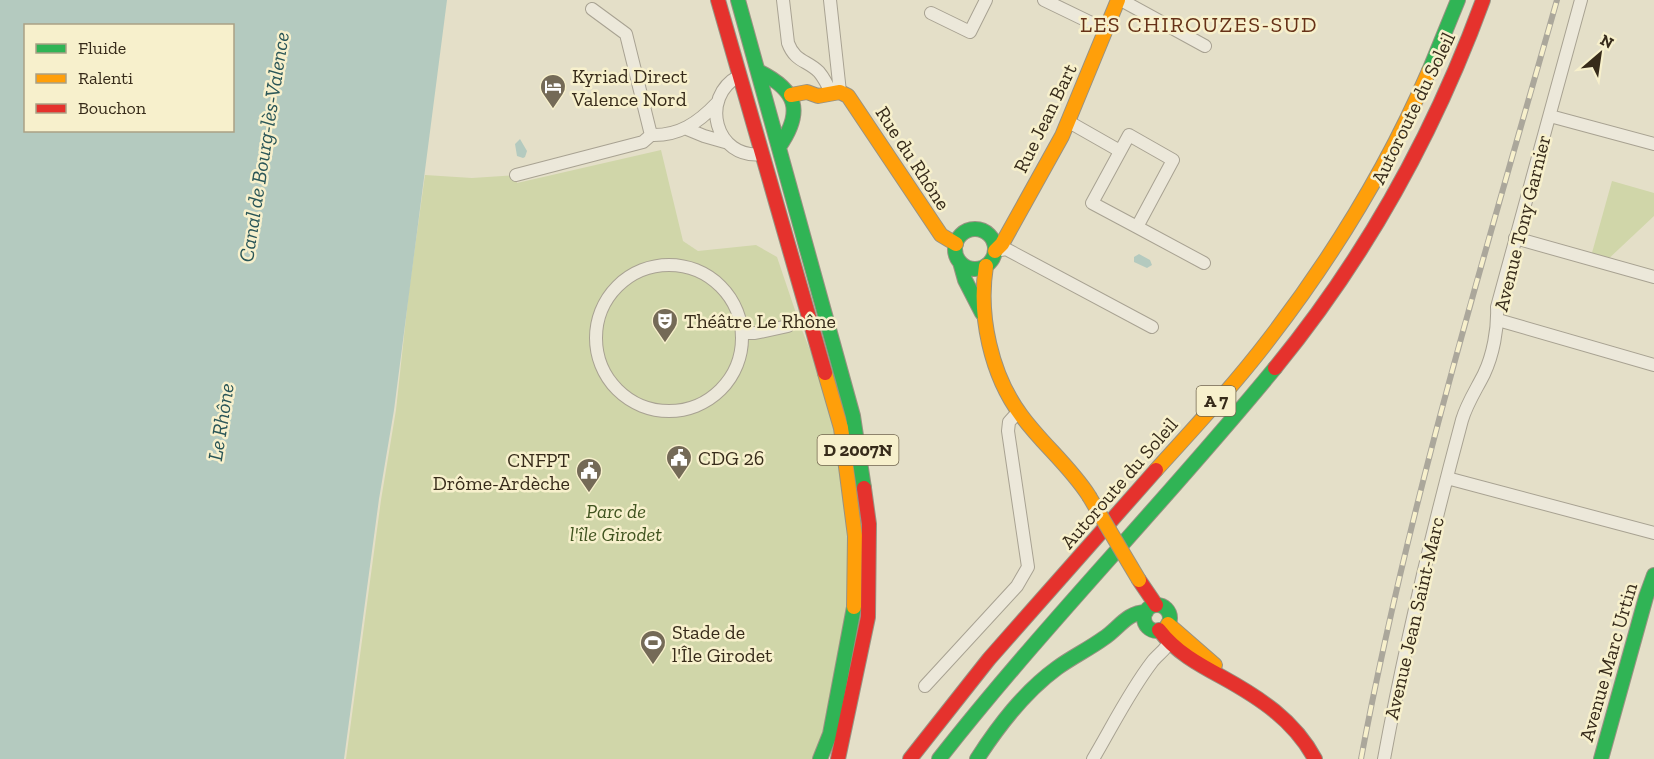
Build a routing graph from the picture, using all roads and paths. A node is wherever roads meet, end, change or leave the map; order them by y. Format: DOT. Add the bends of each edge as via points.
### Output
graph roads {
  1 [pos="718,0"];
  2 [pos="738,0"];
  3 [pos="783,0"];
  4 [pos="830,0"];
  5 [pos="986,0"];
  6 [pos="1044,0"];
  7 [pos="1120,0"];
  8 [pos="1458,0"];
  9 [pos="1483,0"];
  10 [pos="1581,0"];
  11 [pos="592,9"];
  12 [pos="931,13"];
  13 [pos="1106,30"];
  14 [pos="1204,46"];
  15 [pos="758,71"];
  16 [pos="739,76"];
  17 [pos="830,93"];
  18 [pos="791,95"];
  19 [pos="717,104"];
  20 [pos="796,115"];
  21 [pos="1550,116"];
  22 [pos="1069,122"];
  23 [pos="687,129"];
  24 [pos="651,135"];
  25 [pos="725,142"];
  26 [pos="1654,144"];
  27 [pos="779,147"];
  28 [pos="1120,151"];
  29 [pos="762,154"];
  30 [pos="516,175"];
  31 [pos="1016,217"];
  32 [pos="1137,227"];
  33 [pos="983,231"];
  34 [pos="1515,238"];
  35 [pos="956,244"];
  36 [pos="995,251"];
  37 [pos="960,262"];
  38 [pos="1204,263"];
  39 [pos="986,266"];
  40 [pos="1654,277"];
  41 [pos="983,316"];
  42 [pos="1497,320"];
  43 [pos="788,326"];
  44 [pos="1152,327"];
  45 [pos="742,333"];
  46 [pos="1654,365"];
  47 [pos="1018,411"];
  48 [pos="1447,478"];
  49 [pos="1654,533"];
  50 [pos="1654,575"];
  51 [pos="1654,607"];
  52 [pos="1150,609"];
  53 [pos="1160,628"];
  54 [pos="1111,633"];
  55 [pos="1169,644"];
  56 [pos="925,686"];
  57 [pos="1241,687"];
  58 [pos="820,759"];
  59 [pos="838,759"];
  60 [pos="910,759"];
  61 [pos="939,759"];
  62 [pos="977,759"];
  63 [pos="1093,759"];
  64 [pos="1314,759"];
  65 [pos="1384,759"];
  66 [pos="1601,759"];
  67 [pos="1614,759"];
  1 -- 16 [label="main road, D 2007N"];
  2 -- 15 [label="main road, D 2007N"];
  3 -- 17 [label="street" via="790,49 795,57 818,72"];
  4 -- 17 [label="street"];
  5 -- 12 [label="street" via="970,32"];
  6 -- 13 [label="street"];
  7 -- 13 [label="main road, Rue Jean Bart"];
  7 -- 14 [label="street"];
  8 -- 60 [label="main road, Autoroute du Soleil / A 7" via="1411,110 1367,194 1269,340 989,660"];
  9 -- 61 [label="main road, Autoroute du Soleil / A 7" via="1433,119 1388,204 1340,280 1248,401 1006,675"];
  10 -- 21 [label="street, Avenue Tony Garnier"];
  11 -- 24 [label="street" via="626,34"];
  13 -- 22 [label="main road, Rue Jean Bart"];
  15 -- 16 [label="main road"];
  15 -- 18 [label="main road" via="783,84"];
  15 -- 27 [label="main road, D 2007N"];
  16 -- 19 [label="street" via="726,85"];
  16 -- 29 [label="main road, D 2007N"];
  17 -- 18 [label="main road"];
  17 -- 20 [label="main road"];
  17 -- 35 [label="main road, Rue du Rhône" via="848,96 941,235"];
  18 -- 20 [label="main road"];
  19 -- 23 [label="street"];
  19 -- 25 [label="street" via="717,124"];
  20 -- 27 [label="main road" via="789,136"];
  21 -- 26 [label="street"];
  21 -- 34 [label="street, Avenue Tony Garnier"];
  22 -- 28 [label="street"];
  22 -- 31 [label="main road, Rue Jean Bart"];
  23 -- 24 [label="street"];
  23 -- 25 [label="street"];
  24 -- 30 [label="street" via="643,142"];
  25 -- 29 [label="street" via="748,154"];
  27 -- 29 [label="main road"];
  27 -- 59 [label="main road, D 2007N" via="852,416 868,524 867,617"];
  28 -- 32 [label="street" via="1092,203"];
  28 -- 32 [label="street" via="1129,135 1173,160"];
  29 -- 58 [label="main road, D 2007N" via="841,428 855,536 854,614 830,734"];
  31 -- 33 [label="main road"];
  31 -- 36 [label="main road, Rue Jean Bart"];
  32 -- 38 [label="street"];
  33 -- 35 [label="main road" via="967,231"];
  33 -- 36 [label="main road" via="992,239"];
  34 -- 40 [label="street"];
  34 -- 42 [label="street, Avenue Tony Garnier"];
  35 -- 37 [label="main road"];
  36 -- 39 [label="main road"];
  36 -- 44 [label="street" via="1005,249"];
  37 -- 39 [label="main road" via="973,268"];
  37 -- 41 [label="main road"];
  39 -- 41 [label="main road"];
  41 -- 47 [label="main road" via="1002,378"];
  42 -- 46 [label="street"];
  42 -- 48 [label="street, Avenue Tony Garnier" via="1485,372 1466,405"];
  43 -- 45 [label="street"];
  45 -- 45 [label="street" via="728,295 713,280 676,265 651,267 629,277 611,293 600,315 596,337 599,359 620,393 635,403 668,411 703,403 718,393 737,365"];
  47 -- 52 [label="main road, bridge" via="1071,469 1140,584"];
  47 -- 56 [label="street" via="1008,430 1028,567 1017,586"];
  48 -- 49 [label="street"];
  48 -- 65 [label="street, Avenue Jean Saint-Marc"];
  50 -- 66 [label="main road, Avenue Marc Urtin"];
  51 -- 67 [label="main road, Avenue Marc Urtin"];
  52 -- 53 [label="main road" via="1146,624"];
  52 -- 53 [label="main road" via="1163,606 1168,611 1170,617"];
  52 -- 54 [label="main road" via="1130,616"];
  53 -- 54 [label="main road"];
  53 -- 55 [label="main road"];
  53 -- 57 [label="main road"];
  54 -- 62 [label="main road" via="1066,661 1024,697"];
  55 -- 57 [label="main road"];
  55 -- 63 [label="street" via="1152,661"];
  57 -- 64 [label="main road" via="1287,720"];
}
